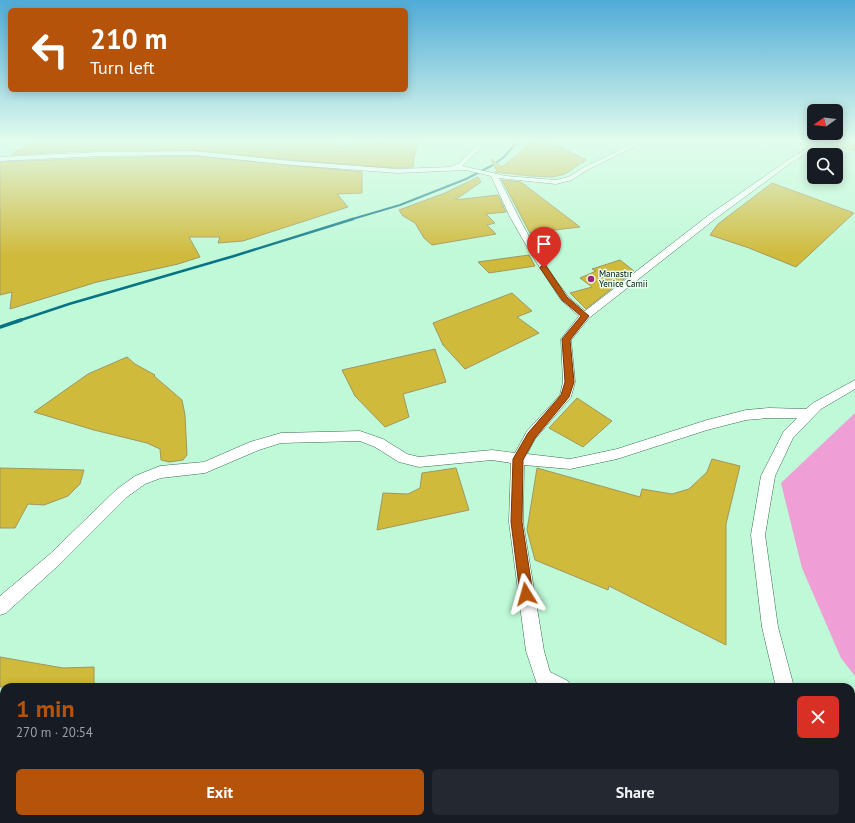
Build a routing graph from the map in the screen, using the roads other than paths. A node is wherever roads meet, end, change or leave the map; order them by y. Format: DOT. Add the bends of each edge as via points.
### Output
graph roads {
  1 [pos="492,178"];
  2 [pos="517,178"];
  3 [pos="571,178"];
  4 [pos="766,178"];
  5 [pos="585,316"];
  6 [pos="855,384"];
  7 [pos="809,414"];
  8 [pos="518,459"];
  9 [pos="0,606"];
  10 [pos="554,683"];
  11 [pos="784,683"];
  1 -- 5 [label="street" via="537,258 564,298"];
  2 -- 3 [label="street" via="556,182"];
  4 -- 5 [label="street"];
  5 -- 8 [label="street" via="566,339 569,382 565,397 531,436"];
  6 -- 7 [label="street" via="817,406"];
  7 -- 8 [label="street" via="746,414 617,454 570,464"];
  7 -- 11 [label="street" via="788,435 768,476 758,535 770,627"];
  8 -- 9 [label="street" via="492,455 419,462 404,458 380,442 360,436 281,438 205,467 160,472 140,480 122,494 56,558"];
  8 -- 10 [label="street" via="516,522 534,651 543,678"];
}
